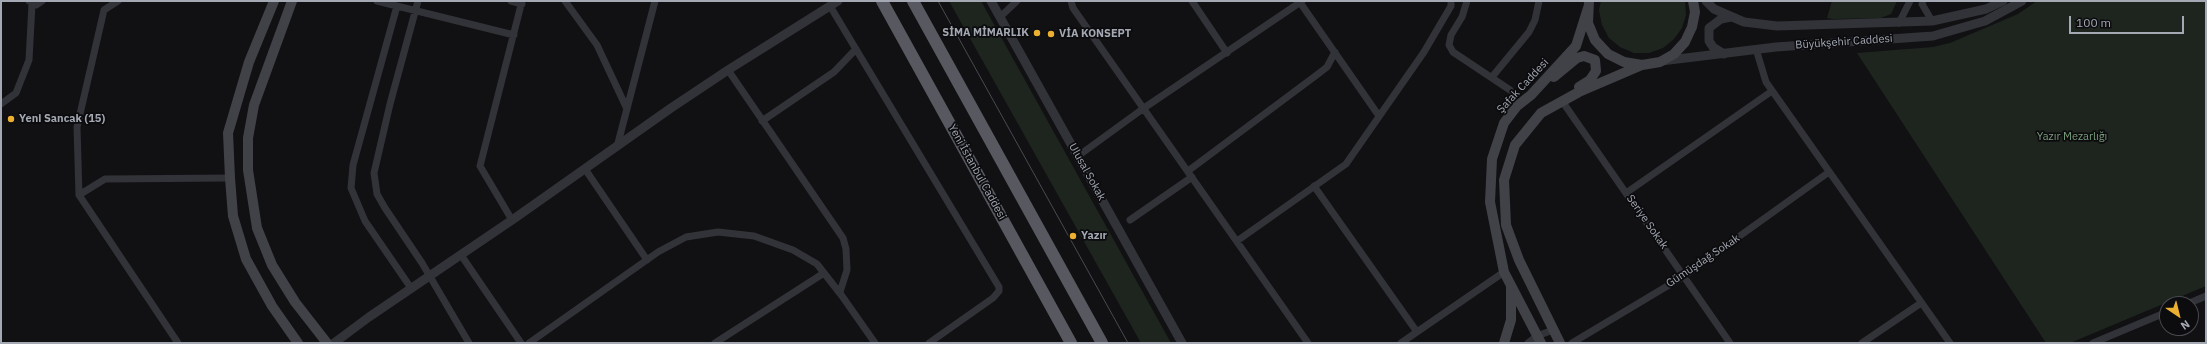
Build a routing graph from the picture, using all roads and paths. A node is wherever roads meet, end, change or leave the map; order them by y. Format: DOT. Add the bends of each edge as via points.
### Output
graph roads {
  1 [pos="42,1"];
  2 [pos="274,1"];
  3 [pos="292,1"];
  4 [pos="377,1"];
  5 [pos="418,1"];
  6 [pos="511,1"];
  7 [pos="565,1"];
  8 [pos="655,1"];
  9 [pos="882,1"];
  10 [pos="913,1"];
  11 [pos="991,1"];
  12 [pos="1017,1"];
  13 [pos="1071,1"];
  14 [pos="1192,1"];
  15 [pos="1300,1"];
  16 [pos="1451,1"];
  17 [pos="1467,1"];
  18 [pos="1539,1"];
  19 [pos="1693,1"];
  20 [pos="1706,1"];
  21 [pos="1910,1"];
  22 [pos="2003,1"];
  23 [pos="2022,1"];
  24 [pos="115,2"];
  25 [pos="522,2"];
  26 [pos="30,3"];
  27 [pos="1922,3"];
  28 [pos="834,4"];
  29 [pos="1588,4"];
  30 [pos="397,6"];
  31 [pos="416,11"];
  32 [pos="1000,17"];
  33 [pos="1731,17"];
  34 [pos="1932,21"];
  35 [pos="1899,23"];
  36 [pos="514,35"];
  37 [pos="856,49"];
  38 [pos="1756,49"];
  39 [pos="1335,52"];
  40 [pos="1227,53"];
  41 [pos="1724,54"];
  42 [pos="1660,62"];
  43 [pos="1642,65"];
  44 [pos="728,70"];
  45 [pos="1492,77"];
  46 [pos="1510,90"];
  47 [pos="1772,91"];
  48 [pos="1533,93"];
  49 [pos="1562,101"];
  50 [pos="1,104"];
  51 [pos="1144,108"];
  52 [pos="627,109"];
  53 [pos="1379,116"];
  54 [pos="762,121"];
  55 [pos="617,147"];
  56 [pos="1078,156"];
  57 [pos="585,169"];
  58 [pos="1829,172"];
  59 [pos="1190,174"];
  60 [pos="230,178"];
  61 [pos="1314,186"];
  62 [pos="1626,193"];
  63 [pos="79,195"];
  64 [pos="512,220"];
  65 [pos="1130,220"];
  66 [pos="1237,241"];
  67 [pos="461,255"];
  68 [pos="647,260"];
  69 [pos="1504,272"];
  70 [pos="824,273"];
  71 [pos="430,276"];
  72 [pos="1684,276"];
  73 [pos="1511,285"];
  74 [pos="411,288"];
  75 [pos="840,292"];
  76 [pos="1921,303"];
  77 [pos="2159,315"];
  78 [pos="1553,330"];
  79 [pos="1417,332"];
  80 [pos="1539,340"];
  81 [pos="178,343"];
  82 [pos="298,343"];
  83 [pos="327,343"];
  84 [pos="334,343"];
  85 [pos="469,343"];
  86 [pos="520,343"];
  87 [pos="530,343"];
  88 [pos="715,343"];
  89 [pos="874,343"];
  90 [pos="929,343"];
  91 [pos="1072,343"];
  92 [pos="1102,343"];
  93 [pos="1182,343"];
  94 [pos="1308,343"];
  95 [pos="1401,343"];
  96 [pos="1504,343"];
  97 [pos="1528,343"];
  98 [pos="1560,343"];
  99 [pos="1572,343"];
  100 [pos="1730,343"];
  101 [pos="1862,343"];
  102 [pos="1950,343"];
  103 [pos="2093,343"];
  1 -- 26 [label="street" via="36,5"];
  2 -- 60 [label="main road" via="249,62 228,133"];
  3 -- 83 [label="main road" via="254,105 248,138 248,170 257,228 272,265 295,302"];
  4 -- 30 [label="street"];
  5 -- 31 [label="street"];
  6 -- 25 [label="street"];
  7 -- 52 [label="street" via="597,44"];
  8 -- 52 [label="street"];
  9 -- 91 [label="highway, Yeni İstanbul Caddesi"];
  10 -- 92 [label="highway"];
  11 -- 32 [label="street, Ulusal Sokak"];
  12 -- 32 [label="street"];
  13 -- 51 [label="street" via="1073,8"];
  14 -- 40 [label="street"];
  15 -- 39 [label="street"];
  15 -- 40 [label="street"];
  16 -- 53 [label="street" via="1451,6 1424,52"];
  17 -- 45 [label="street" via="1462,17 1450,36 1449,45 1453,52"];
  18 -- 45 [label="street" via="1535,20 1528,32"];
  19 -- 42 [label="main road" via="1695,12 1685,42 1674,54"];
  20 -- 33 [label="street, Büyükşehir Caddesi" via="1714,9"];
  21 -- 27 [label="street"];
  21 -- 35 [label="street"];
  22 -- 34 [label="street, Büyükşehir Caddesi" via="1986,9"];
  23 -- 38 [label="street, Büyükşehir Caddesi" via="1985,21 1933,36"];
  24 -- 63 [label="street" via="104,10 77,127"];
  25 -- 36 [label="street"];
  26 -- 50 [label="street" via="29,60 16,93"];
  27 -- 34 [label="street"];
  28 -- 37 [label="street"];
  28 -- 44 [label="street"];
  29 -- 43 [label="main road" via="1588,23 1595,40 1608,54 1624,62"];
  29 -- 48 [label="main road, Şafak Caddesi" via="1576,46"];
  30 -- 31 [label="street"];
  30 -- 74 [label="street" via="353,165 351,188 365,221"];
  31 -- 36 [label="street"];
  31 -- 71 [label="street" via="374,173 377,194"];
  32 -- 56 [label="street, Ulusal Sokak"];
  33 -- 35 [label="street, Büyükşehir Caddesi" via="1744,22 1777,26"];
  33 -- 41 [label="street" via="1721,19 1709,28 1708,41"];
  34 -- 35 [label="street, Büyükşehir Caddesi"];
  36 -- 64 [label="street" via="480,166"];
  37 -- 54 [label="street" via="834,72"];
  37 -- 90 [label="street" via="1000,291"];
  38 -- 41 [label="street, Büyükşehir Caddesi"];
  38 -- 47 [label="street" via="1766,82"];
  39 -- 53 [label="street"];
  39 -- 59 [label="street" via="1327,67"];
  40 -- 51 [label="street"];
  41 -- 42 [label="street, Büyükşehir Caddesi"];
  42 -- 43 [label="main road"];
  43 -- 49 [label="main road"];
  44 -- 54 [label="street"];
  44 -- 55 [label="street"];
  45 -- 46 [label="street"];
  47 -- 58 [label="street"];
  47 -- 62 [label="street"];
  48 -- 49 [label="main road" via="1577,58 1584,56 1595,60 1596,71 1590,80"];
  48 -- 69 [label="main road, Şafak Caddesi" via="1517,106 1504,123 1492,160 1490,202"];
  49 -- 62 [label="street, Seriye Sokak"];
  49 -- 78 [label="main road" via="1541,113 1515,145 1504,180 1506,225"];
  51 -- 56 [label="street"];
  51 -- 59 [label="street"];
  52 -- 55 [label="street"];
  53 -- 61 [label="street" via="1346,164"];
  54 -- 75 [label="street" via="843,238 847,270"];
  55 -- 57 [label="street"];
  56 -- 93 [label="street, Ulusal Sokak"];
  57 -- 64 [label="street"];
  57 -- 68 [label="street"];
  58 -- 72 [label="street, Gümüşdağ Sokak"];
  58 -- 76 [label="street"];
  59 -- 65 [label="street"];
  59 -- 66 [label="street"];
  60 -- 63 [label="street" via="105,179"];
  60 -- 82 [label="main road" via="233,216 246,259 272,306"];
  61 -- 66 [label="street"];
  61 -- 79 [label="street"];
  62 -- 72 [label="street, Seriye Sokak"];
  63 -- 81 [label="street"];
  64 -- 67 [label="street"];
  66 -- 94 [label="street"];
  67 -- 71 [label="street"];
  67 -- 86 [label="street"];
  68 -- 70 [label="street" via="686,237 718,232 754,236 793,250 817,264"];
  68 -- 87 [label="street"];
  69 -- 73 [label="main road, Şafak Caddesi"];
  69 -- 79 [label="street"];
  70 -- 75 [label="street"];
  70 -- 88 [label="street"];
  71 -- 74 [label="street"];
  71 -- 85 [label="street"];
  72 -- 99 [label="street, Gümüşdağ Sokak"];
  72 -- 100 [label="street, Seriye Sokak"];
  73 -- 80 [label="main road, Şafak Caddesi"];
  73 -- 96 [label="main road" via="1511,320"];
  74 -- 84 [label="street"];
  75 -- 89 [label="street"];
  76 -- 101 [label="street"];
  76 -- 102 [label="street"];
  77 -- 103 [label="street"];
  78 -- 80 [label="street"];
  78 -- 98 [label="main road"];
  79 -- 95 [label="street"];
  80 -- 97 [label="street"];
}
